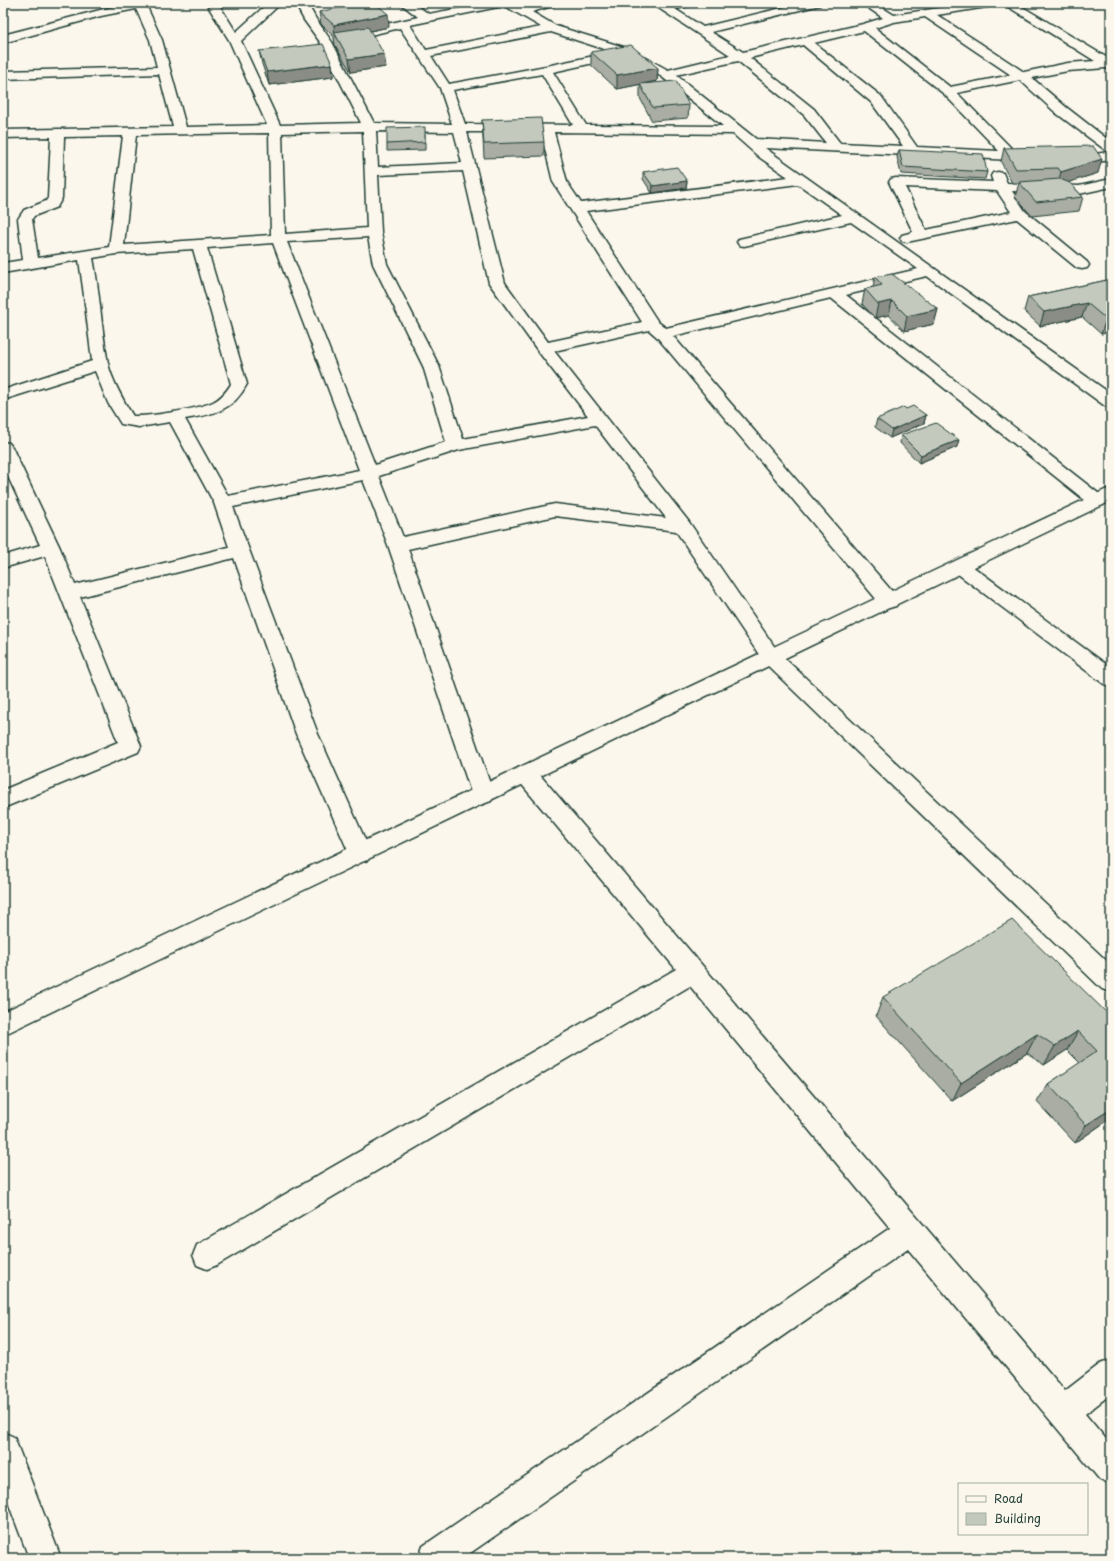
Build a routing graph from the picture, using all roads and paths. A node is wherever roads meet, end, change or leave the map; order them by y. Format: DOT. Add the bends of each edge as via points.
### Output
graph roads {
  1 [pos="90,3"];
  2 [pos="212,3"];
  3 [pos="275,3"];
  4 [pos="301,3"];
  5 [pos="406,3"];
  6 [pos="503,3"];
  7 [pos="508,3"];
  8 [pos="551,3"];
  9 [pos="689,3"];
  10 [pos="816,3"];
  11 [pos="867,3"];
  12 [pos="994,3"];
  13 [pos="1008,3"];
  14 [pos="145,4"];
  15 [pos="969,5"];
  16 [pos="661,6"];
  17 [pos="523,11"];
  18 [pos="100,13"];
  19 [pos="926,13"];
  20 [pos="427,18"];
  21 [pos="892,19"];
  22 [pos="403,24"];
  23 [pos="866,27"];
  24 [pos="552,28"];
  25 [pos="701,31"];
  26 [pos="3,39"];
  27 [pos="235,40"];
  28 [pos="805,41"];
  29 [pos="326,42"];
  30 [pos="626,52"];
  31 [pos="423,54"];
  32 [pos="740,56"];
  33 [pos="1110,62"];
  34 [pos="164,70"];
  35 [pos="546,70"];
  36 [pos="666,74"];
  37 [pos="3,75"];
  38 [pos="1022,76"];
  39 [pos="446,88"];
  40 [pos="948,90"];
  41 [pos="369,127"];
  42 [pos="460,128"];
  43 [pos="275,129"];
  44 [pos="547,129"];
  45 [pos="582,129"];
  46 [pos="735,130"];
  47 [pos="130,131"];
  48 [pos="181,131"];
  49 [pos="58,133"];
  50 [pos="3,134"];
  51 [pos="753,144"];
  52 [pos="837,148"];
  53 [pos="1111,149"];
  54 [pos="884,150"];
  55 [pos="913,151"];
  56 [pos="989,155"];
  57 [pos="1011,156"];
  58 [pos="1111,156"];
  59 [pos="1042,157"];
  60 [pos="1058,158"];
  61 [pos="1097,158"];
  62 [pos="470,167"];
  63 [pos="1111,168"];
  64 [pos="371,171"];
  65 [pos="892,171"];
  66 [pos="801,180"];
  67 [pos="1111,184"];
  68 [pos="1002,187"];
  69 [pos="576,208"];
  70 [pos="1020,214"];
  71 [pos="854,217"];
  72 [pos="374,232"];
  73 [pos="921,234"];
  74 [pos="278,238"];
  75 [pos="744,242"];
  76 [pos="891,243"];
  77 [pos="199,245"];
  78 [pos="116,250"];
  79 [pos="85,255"];
  80 [pos="31,263"];
  81 [pos="1082,265"];
  82 [pos="3,268"];
  83 [pos="930,271"];
  84 [pos="834,293"];
  85 [pos="658,329"];
  86 [pos="544,348"];
  87 [pos="100,364"];
  88 [pos="3,395"];
  89 [pos="1111,402"];
  90 [pos="175,416"];
  91 [pos="599,419"];
  92 [pos="456,445"];
  93 [pos="3,447"];
  94 [pos="370,473"];
  95 [pos="1104,498"];
  96 [pos="223,503"];
  97 [pos="682,526"];
  98 [pos="397,545"];
  99 [pos="51,548"];
  100 [pos="240,550"];
  101 [pos="3,562"];
  102 [pos="961,566"];
  103 [pos="69,593"];
  104 [pos="888,601"];
  105 [pos="771,657"];
  106 [pos="1111,679"];
  107 [pos="526,774"];
  108 [pos="483,795"];
  109 [pos="3,799"];
  110 [pos="360,853"];
  111 [pos="693,972"];
  112 [pos="1111,981"];
  113 [pos="3,1024"];
  114 [pos="911,1230"];
  115 [pos="207,1255"];
  116 [pos="1111,1375"];
  117 [pos="1064,1411"];
  118 [pos="3,1448"];
  119 [pos="1111,1469"];
  120 [pos="45,1558"];
  121 [pos="436,1558"];
  1 -- 18 [label="street"];
  2 -- 27 [label="street"];
  3 -- 27 [label="street"];
  4 -- 29 [label="street"];
  5 -- 20 [label="street"];
  6 -- 20 [label="street"];
  7 -- 17 [label="street"];
  8 -- 17 [label="street"];
  9 -- 16 [label="street"];
  10 -- 25 [label="street"];
  11 -- 21 [label="street"];
  12 -- 15 [label="street"];
  13 -- 33 [label="street"];
  14 -- 18 [label="street"];
  14 -- 34 [label="street"];
  15 -- 19 [label="street"];
  16 -- 25 [label="street"];
  17 -- 24 [label="street"];
  18 -- 26 [label="street"];
  19 -- 21 [label="street"];
  19 -- 38 [label="street"];
  20 -- 22 [label="street"];
  21 -- 23 [label="street"];
  22 -- 29 [label="street"];
  22 -- 31 [label="street"];
  23 -- 28 [label="street"];
  23 -- 40 [label="street"];
  24 -- 30 [label="street"];
  24 -- 31 [label="street"];
  25 -- 32 [label="street"];
  27 -- 43 [label="street"];
  28 -- 32 [label="street"];
  28 -- 55 [label="street" via="876,99"];
  29 -- 41 [label="street"];
  30 -- 35 [label="street"];
  30 -- 36 [label="street"];
  31 -- 39 [label="street"];
  32 -- 36 [label="street"];
  32 -- 52 [label="street" via="809,112"];
  33 -- 38 [label="street"];
  34 -- 37 [label="street"];
  34 -- 48 [label="street"];
  35 -- 39 [label="street"];
  35 -- 45 [label="street"];
  36 -- 46 [label="street"];
  38 -- 40 [label="street"];
  38 -- 53 [label="street"];
  39 -- 42 [label="street"];
  40 -- 57 [label="street"];
  41 -- 42 [label="street"];
  41 -- 43 [label="street"];
  41 -- 64 [label="street"];
  42 -- 44 [label="street"];
  42 -- 62 [label="street"];
  43 -- 48 [label="street"];
  43 -- 74 [label="street"];
  44 -- 45 [label="street"];
  44 -- 69 [label="street" via="560,182"];
  45 -- 46 [label="street"];
  46 -- 51 [label="street"];
  47 -- 48 [label="street"];
  47 -- 49 [label="street"];
  47 -- 78 [label="street"];
  49 -- 50 [label="street"];
  49 -- 80 [label="street" via="52,204 29,213 25,219"];
  51 -- 52 [label="street"];
  51 -- 66 [label="street"];
  52 -- 54 [label="street"];
  54 -- 55 [label="street"];
  54 -- 65 [label="street"];
  55 -- 56 [label="street"];
  56 -- 57 [label="street"];
  56 -- 68 [label="street"];
  57 -- 59 [label="street"];
  58 -- 61 [label="street"];
  60 -- 61 [label="street"];
  61 -- 63 [label="street"];
  62 -- 64 [label="street"];
  62 -- 86 [label="street" via="497,283"];
  64 -- 72 [label="street"];
  65 -- 68 [label="street"];
  65 -- 73 [label="street"];
  66 -- 69 [label="street"];
  66 -- 71 [label="street"];
  67 -- 68 [label="street" via="1079,190"];
  68 -- 70 [label="street"];
  69 -- 85 [label="street"];
  70 -- 73 [label="street"];
  70 -- 81 [label="street"];
  71 -- 75 [label="street"];
  71 -- 76 [label="street"];
  72 -- 74 [label="street"];
  72 -- 92 [label="street" via="380,264 431,366"];
  73 -- 76 [label="street"];
  74 -- 77 [label="street"];
  74 -- 94 [label="street"];
  76 -- 83 [label="street"];
  77 -- 78 [label="street"];
  77 -- 90 [label="street" via="239,384 226,402 211,409"];
  78 -- 79 [label="street"];
  79 -- 80 [label="street"];
  79 -- 87 [label="street"];
  80 -- 82 [label="street"];
  83 -- 84 [label="street"];
  83 -- 89 [label="street"];
  84 -- 85 [label="street"];
  84 -- 95 [label="street"];
  85 -- 86 [label="street"];
  85 -- 104 [label="street"];
  86 -- 91 [label="street"];
  87 -- 88 [label="street"];
  87 -- 90 [label="street" via="116,403 127,420 137,422"];
  90 -- 96 [label="street"];
  91 -- 92 [label="street"];
  91 -- 97 [label="street"];
  92 -- 94 [label="street"];
  93 -- 99 [label="street"];
  94 -- 96 [label="street"];
  94 -- 98 [label="street"];
  95 -- 102 [label="street"];
  96 -- 100 [label="street"];
  97 -- 98 [label="street" via="555,510"];
  97 -- 105 [label="street"];
  98 -- 108 [label="street"];
  99 -- 101 [label="street"];
  99 -- 103 [label="street"];
  100 -- 103 [label="street"];
  100 -- 110 [label="street" via="307,734"];
  102 -- 104 [label="street"];
  102 -- 106 [label="street"];
  103 -- 109 [label="street" via="130,746"];
  104 -- 105 [label="street"];
  105 -- 107 [label="street"];
  105 -- 112 [label="street"];
  107 -- 108 [label="street"];
  107 -- 111 [label="street"];
  108 -- 110 [label="street"];
  110 -- 113 [label="street"];
  111 -- 114 [label="street"];
  111 -- 115 [label="street"];
  114 -- 117 [label="street"];
  114 -- 121 [label="street"];
  116 -- 117 [label="street"];
  117 -- 119 [label="street"];
  118 -- 120 [label="street"];
}
